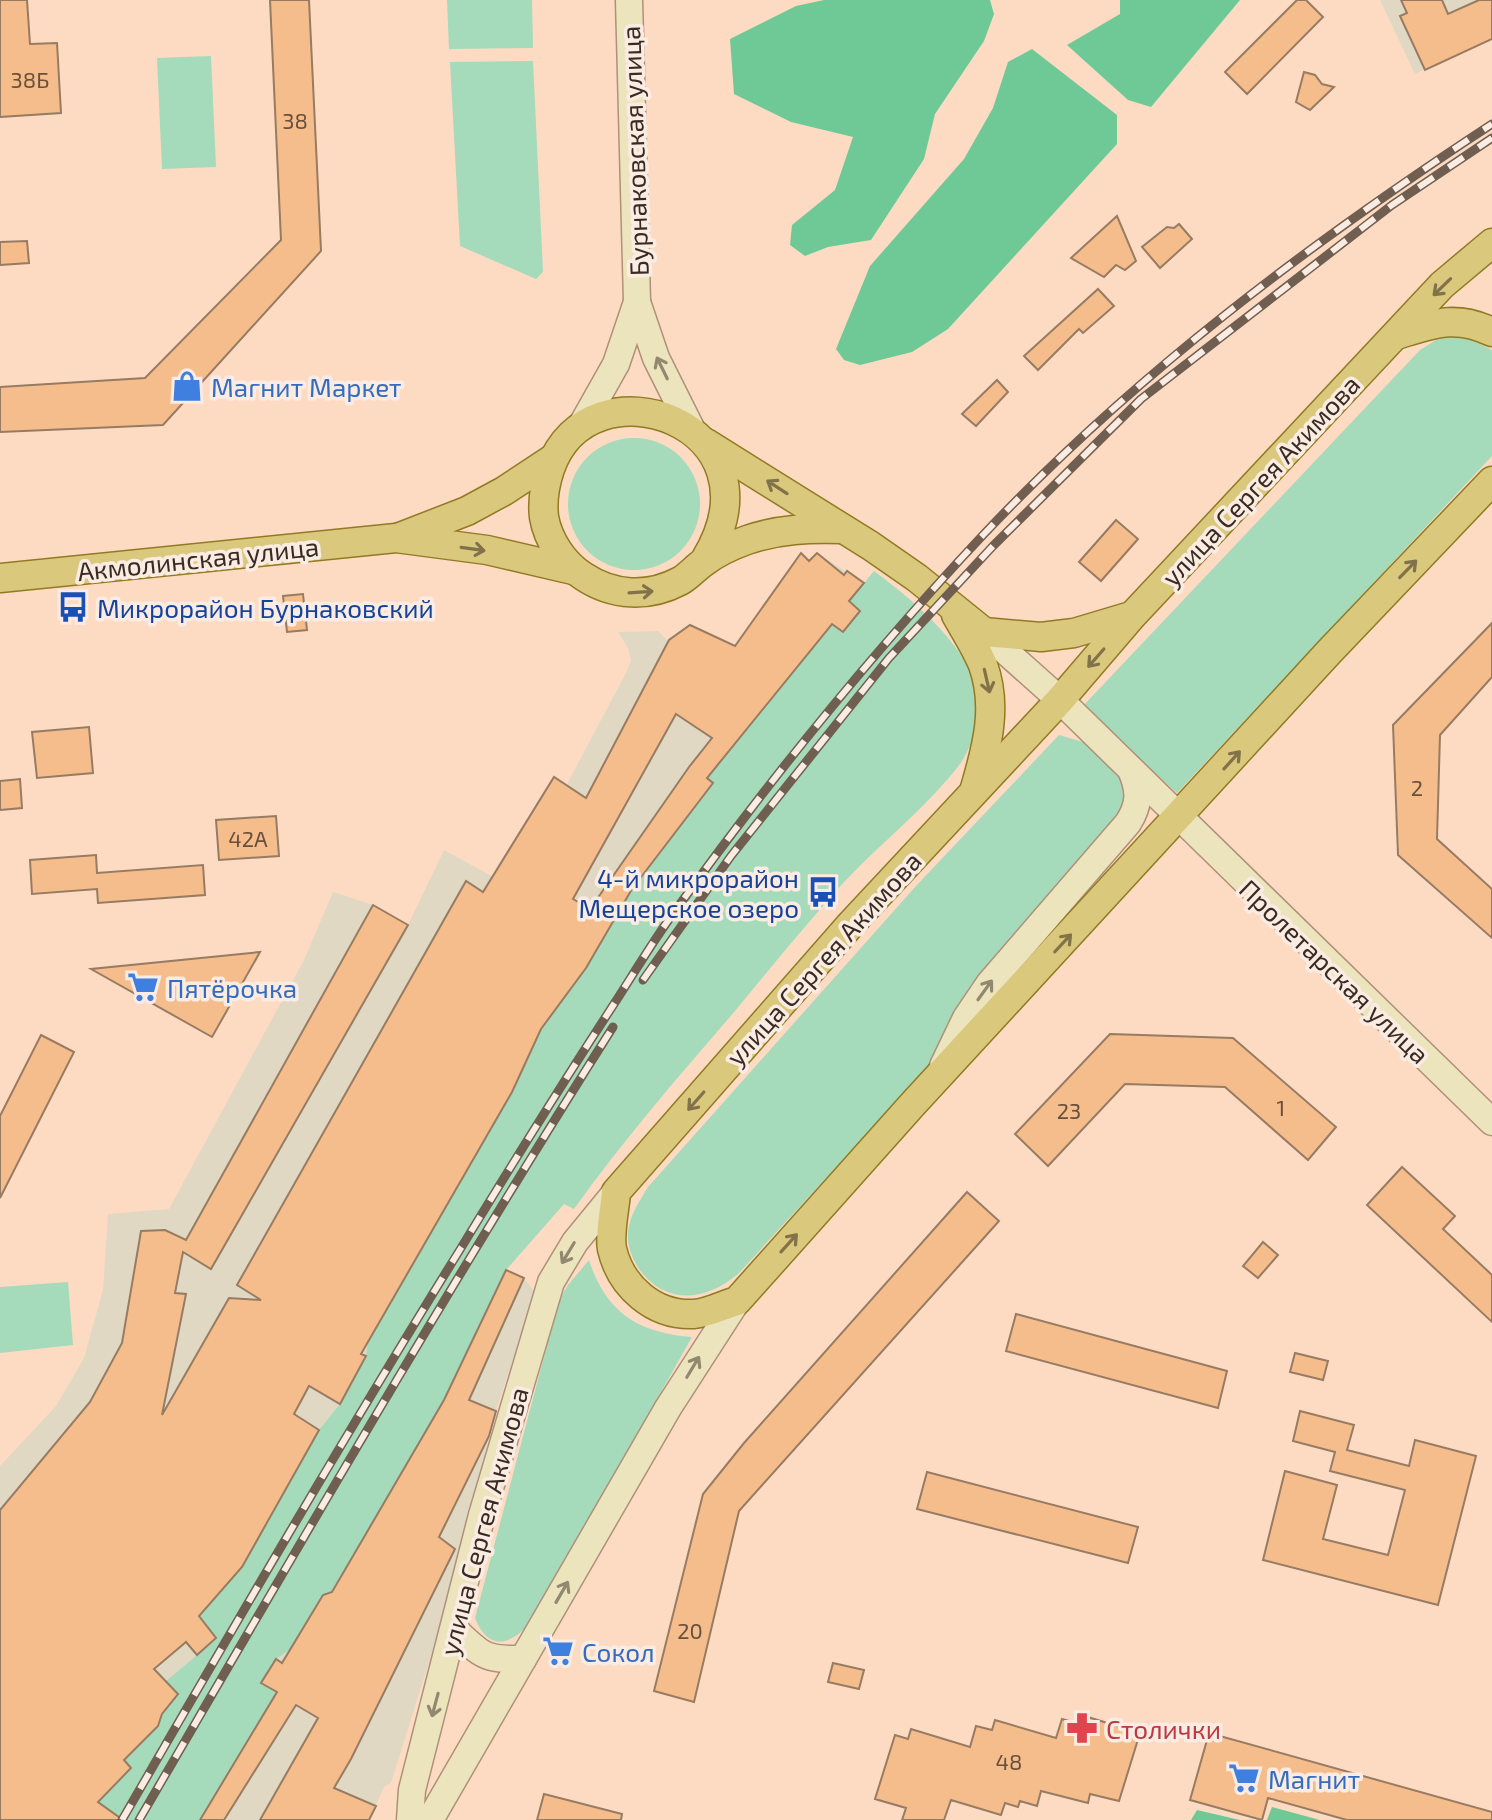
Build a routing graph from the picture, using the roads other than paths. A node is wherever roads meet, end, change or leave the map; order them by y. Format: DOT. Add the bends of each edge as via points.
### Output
graph roads {
  1 [pos="629,0"];
  2 [pos="1492,243"];
  3 [pos="637,302"];
  4 [pos="1492,332"];
  5 [pos="1395,335"];
  6 [pos="580,428"];
  7 [pos="698,436"];
  8 [pos="554,458"];
  9 [pos="1492,481"];
  10 [pos="843,529"];
  11 [pos="396,538"];
  12 [pos="705,560"];
  13 [pos="573,570"];
  14 [pos="0,578"];
  15 [pos="954,611"];
  16 [pos="1132,616"];
  17 [pos="984,632"];
  18 [pos="1060,700"];
  19 [pos="1131,770"];
  20 [pos="973,793"];
  21 [pos="1179,818"];
  22 [pos="935,1083"];
  23 [pos="1492,1122"];
  24 [pos="616,1192"];
  25 [pos="737,1301"];
  26 [pos="455,1630"];
  27 [pos="523,1659"];
  28 [pos="410,1820"];
  29 [pos="430,1820"];
  1 -- 3 [label="main road, Бурнаковская улица"];
  2 -- 5 [label="main road, улица Сергея Акимова, one-way"];
  3 -- 6 [label="main road" via="616,364"];
  7 -- 3 [label="main road, one-way" via="656,358"];
  4 -- 5 [label="main road" via="1472,322 1443,321"];
  5 -- 16 [label="main road, улица Сергея Акимова"];
  6 -- 7 [label="main road" via="606,415 637,410 667,416"];
  6 -- 8 [label="main road"];
  10 -- 7 [label="main road, one-way"];
  7 -- 12 [label="main road" via="717,462 725,487 726,513"];
  8 -- 11 [label="main road" via="467,511"];
  8 -- 13 [label="main road" via="544,487 544,517 554,546"];
  21 -- 9 [label="main road, one-way"];
  10 -- 12 [label="main road" via="778,530"];
  10 -- 15 [label="main road" via="917,578"];
  11 -- 13 [label="main road, one-way" via="487,550"];
  11 -- 14 [label="main road, Акмолинская улица"];
  13 -- 12 [label="main road, one-way" via="598,586 626,593 656,591 683,580"];
  15 -- 17 [label="main road"];
  15 -- 20 [label="main road, one-way" via="982,664 990,692 988,745"];
  16 -- 17 [label="main road" via="1041,637"];
  16 -- 18 [label="main road, улица Сергея Акимова, one-way"];
  17 -- 18 [label="main road, Пролетарская улица"];
  18 -- 19 [label="main road, Пролетарская улица"];
  18 -- 20 [label="main road, улица Сергея Акимова"];
  19 -- 21 [label="main road, Пролетарская улица"];
  22 -- 19 [label="main road, one-way" via="989,984 1128,823 1139,798"];
  20 -- 24 [label="main road, улица Сергея Акимова, one-way"];
  22 -- 21 [label="main road, one-way"];
  21 -- 23 [label="main road, Пролетарская улица"];
  25 -- 22 [label="main road, one-way"];
  24 -- 25 [label="main road" via="611,1246 621,1275 640,1297 668,1311 696,1314"];
  24 -- 26 [label="main road, улица Сергея Акимова, one-way" via="551,1282 482,1515"];
  27 -- 25 [label="main road, one-way" via="668,1408"];
  26 -- 27 [label="main road" via="495,1660"];
  26 -- 28 [label="main road, улица Сергея Акимова, one-way" via="412,1790"];
  27 -- 29 [label="main road"];
}
